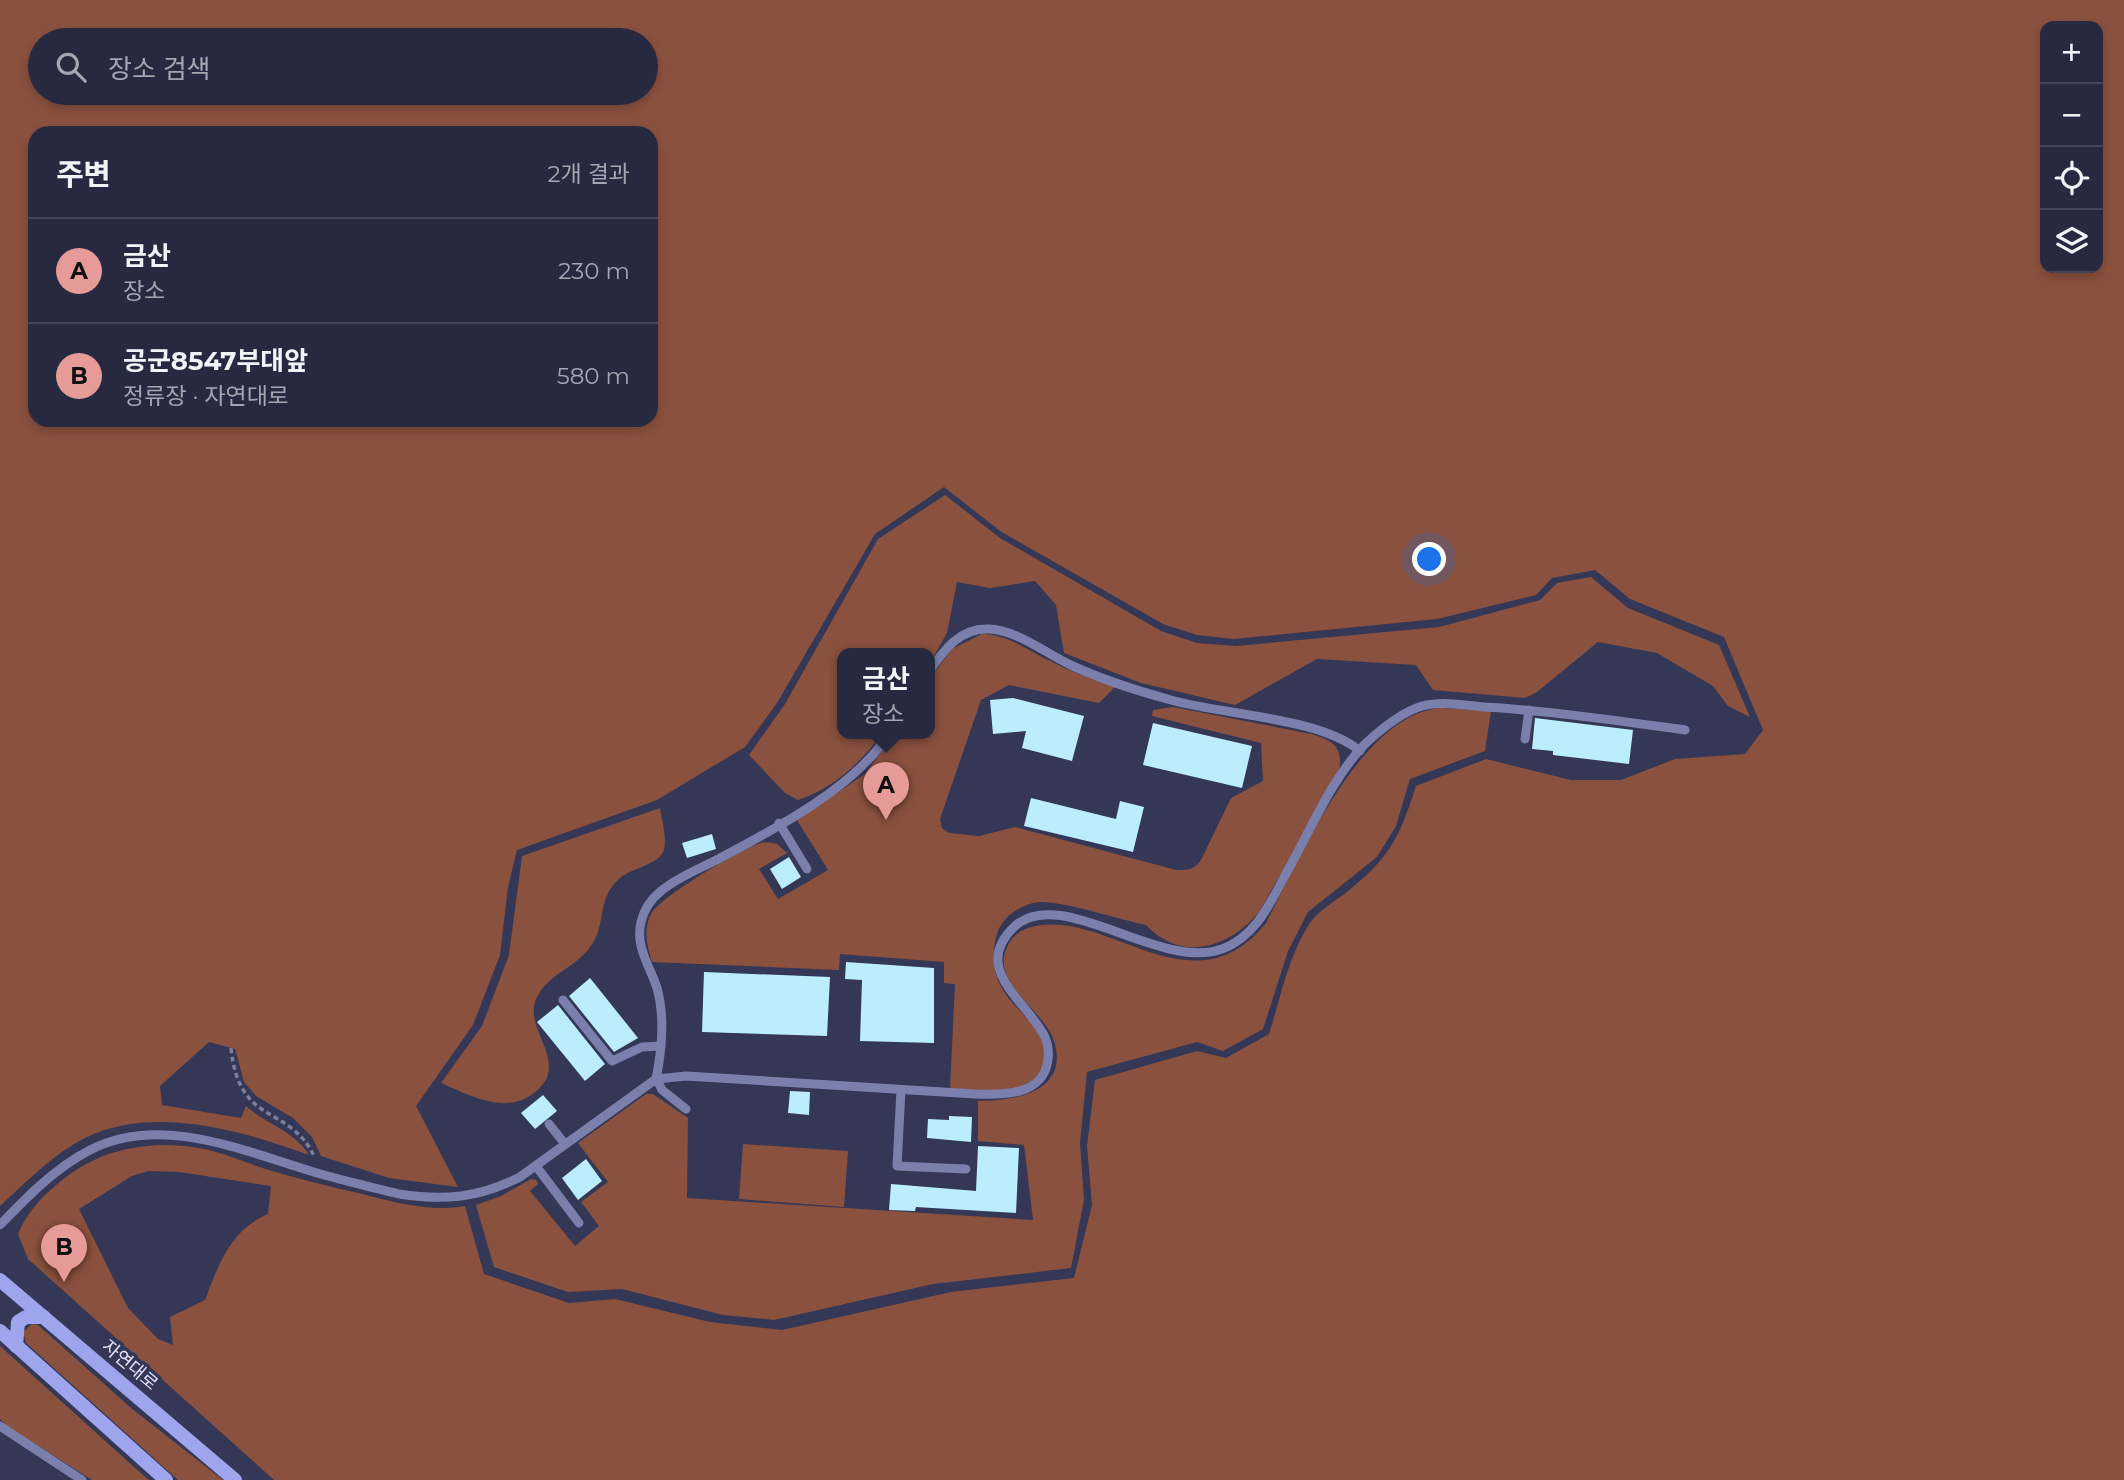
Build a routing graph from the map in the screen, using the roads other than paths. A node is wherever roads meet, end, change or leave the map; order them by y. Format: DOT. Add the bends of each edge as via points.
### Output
graph roads {
  1 [pos="935,664"];
  2 [pos="1529,710"];
  3 [pos="1685,730"];
  4 [pos="885,739"];
  5 [pos="1525,739"];
  6 [pos="1360,751"];
  7 [pos="779,823"];
  8 [pos="807,869"];
  9 [pos="564,1000"];
  10 [pos="661,1046"];
  11 [pos="656,1079"];
  12 [pos="901,1090"];
  13 [pos="686,1109"];
  14 [pos="549,1124"];
  15 [pos="565,1144"];
  16 [pos="536,1166"];
  17 [pos="966,1169"];
  18 [pos="579,1223"];
  19 [pos="0,1225"];
  20 [pos="0,1280"];
  21 [pos="44,1317"];
  22 [pos="0,1331"];
  23 [pos="16,1346"];
  24 [pos="0,1426"];
  25 [pos="82,1480"];
  26 [pos="166,1480"];
  27 [pos="235,1480"];
  1 -- 6 [label="lane" via="962,635 997,630 1122,686 1334,735"];
  2 -- 3 [label="lane"];
  2 -- 5 [label="lane"];
  2 -- 6 [label="lane" via="1420,707"];
  4 -- 7 [label="lane" via="849,779"];
  6 -- 12 [label="lane" via="1260,919 1236,943 1220,950 1183,953 1064,917 1031,917 1004,936 998,952 1005,983 1044,1035 1048,1057 1041,1078 1019,1092 1001,1094"];
  7 -- 8 [label="lane"];
  7 -- 10 [label="lane" via="671,883 645,911 640,936 659,1000"];
  9 -- 10 [label="lane" via="612,1060 642,1047"];
  10 -- 11 [label="lane"];
  11 -- 12 [label="lane" via="686,1076"];
  11 -- 13 [label="lane" via="662,1090"];
  11 -- 15 [label="lane"];
  12 -- 17 [label="lane" via="897,1166"];
  14 -- 15 [label="lane"];
  15 -- 16 [label="lane"];
  16 -- 18 [label="lane"];
  16 -- 19 [label="lane" via="499,1188 457,1199 431,1199 319,1174 210,1141 182,1136 133,1137 72,1160"];
  20 -- 21 [label="main road, 자연대로"];
  21 -- 23 [label="main road" via="18,1322"];
  21 -- 27 [label="main road, 자연대로"];
  22 -- 23 [label="main road"];
  23 -- 26 [label="main road"];
  24 -- 25 [label="lane"];
}
